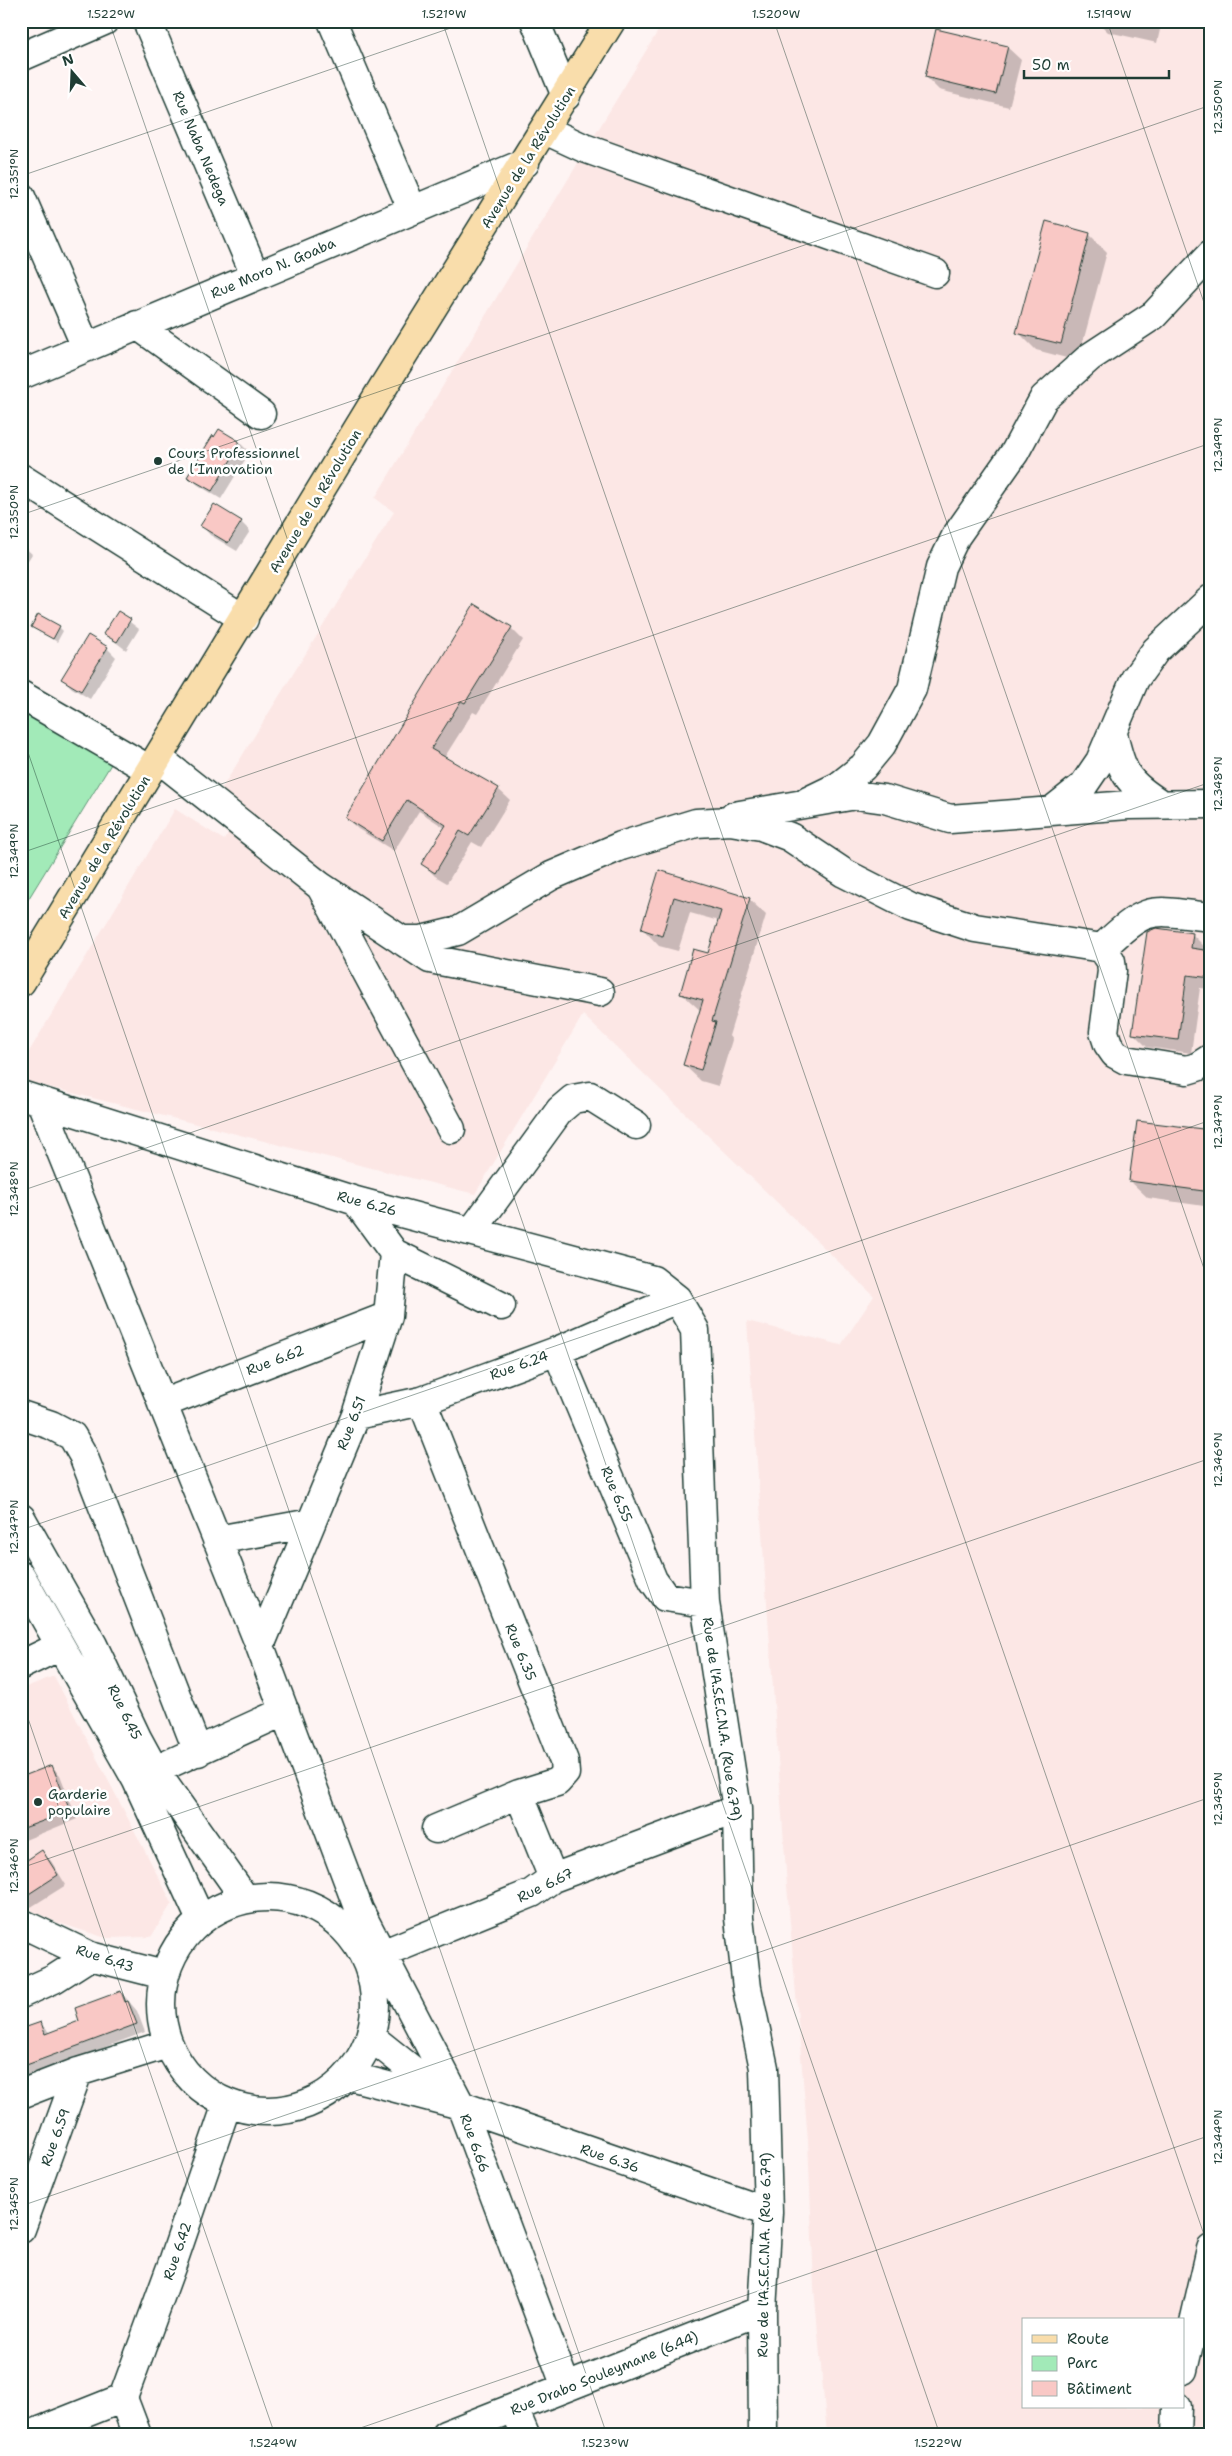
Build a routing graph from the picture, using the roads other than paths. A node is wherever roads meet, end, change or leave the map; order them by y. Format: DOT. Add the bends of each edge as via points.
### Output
graph roads {
  1 [pos="104,21"];
  2 [pos="147,21"];
  3 [pos="332,21"];
  4 [pos="535,21"];
  5 [pos="611,21"];
  6 [pos="21,57"];
  7 [pos="566,96"];
  8 [pos="545,130"];
  9 [pos="525,163"];
  10 [pos="21,197"];
  11 [pos="412,209"];
  12 [pos="1211,254"];
  13 [pos="935,273"];
  14 [pos="255,275"];
  15 [pos="136,325"];
  16 [pos="86,347"];
  17 [pos="21,375"];
  18 [pos="261,414"];
  19 [pos="21,478"];
  20 [pos="1211,599"];
  21 [pos="244,618"];
  22 [pos="21,695"];
  23 [pos="1113,734"];
  24 [pos="154,764"];
  25 [pos="808,801"];
  26 [pos="1160,804"];
  27 [pos="1211,804"];
  28 [pos="1054,809"];
  29 [pos="696,823"];
  30 [pos="320,886"];
  31 [pos="1211,917"];
  32 [pos="401,940"];
  33 [pos="1102,948"];
  34 [pos="21,982"];
  35 [pos="600,992"];
  36 [pos="1211,1058"];
  37 [pos="31,1098"];
  38 [pos="636,1125"];
  39 [pos="451,1129"];
  40 [pos="356,1201"];
  41 [pos="472,1231"];
  42 [pos="394,1254"];
  43 [pos="677,1299"];
  44 [pos="501,1306"];
  45 [pos="388,1316"];
  46 [pos="695,1330"];
  47 [pos="558,1351"];
  48 [pos="422,1401"];
  49 [pos="162,1404"];
  50 [pos="21,1415"];
  51 [pos="356,1415"];
  52 [pos="21,1518"];
  53 [pos="310,1523"];
  54 [pos="217,1540"];
  55 [pos="21,1576"];
  56 [pos="705,1603"];
  57 [pos="77,1616"];
  58 [pos="57,1640"];
  59 [pos="260,1646"];
  60 [pos="21,1665"];
  61 [pos="285,1711"];
  62 [pos="198,1752"];
  63 [pos="146,1775"];
  64 [pos="519,1794"];
  65 [pos="737,1809"];
  66 [pos="436,1829"];
  67 [pos="553,1878"];
  68 [pos="244,1897"];
  69 [pos="201,1920"];
  70 [pos="21,1923"];
  71 [pos="382,1954"];
  72 [pos="90,1956"];
  73 [pos="164,1975"];
  74 [pos="21,1994"];
  75 [pos="371,2037"];
  76 [pos="168,2044"];
  77 [pos="78,2072"];
  78 [pos="350,2076"];
  79 [pos="21,2094"];
  80 [pos="227,2104"];
  81 [pos="457,2104"];
  82 [pos="768,2212"];
  83 [pos="21,2229"];
  84 [pos="1211,2249"];
  85 [pos="762,2310"];
  86 [pos="1184,2366"];
  87 [pos="566,2387"];
  88 [pos="123,2398"];
  89 [pos="1177,2408"];
  90 [pos="514,2409"];
  91 [pos="30,2435"];
  92 [pos="137,2435"];
  93 [pos="445,2435"];
  94 [pos="525,2435"];
  95 [pos="763,2435"];
  96 [pos="1176,2435"];
  1 -- 6 [label="street"];
  2 -- 14 [label="street, Rue Naba Nedega"];
  3 -- 11 [label="street"];
  4 -- 7 [label="street"];
  5 -- 7 [label="main road, Avenue de la Révolution"];
  7 -- 8 [label="main road, Avenue de la Révolution"];
  8 -- 9 [label="main road, Avenue de la Révolution"];
  8 -- 13 [label="street" via="584,148"];
  9 -- 11 [label="street, Rue Moro N. Goaba"];
  9 -- 21 [label="main road, Avenue de la Révolution"];
  10 -- 16 [label="street"];
  11 -- 14 [label="street, Rue Moro N. Goaba"];
  12 -- 25 [label="street" via="1154,315 1090,357 1044,398 1015,452 956,536 941,568 912,689 882,744 863,767 839,786"];
  14 -- 15 [label="street, Rue Moro N. Goaba"];
  15 -- 16 [label="street, Rue Moro N. Goaba"];
  15 -- 18 [label="street"];
  16 -- 17 [label="street, Rue Moro N. Goaba"];
  19 -- 21 [label="street"];
  20 -- 23 [label="street" via="1156,650 1135,679"];
  21 -- 24 [label="main road, Avenue de la Révolution"];
  22 -- 24 [label="street"];
  23 -- 26 [label="street" via="1120,765 1128,780"];
  23 -- 28 [label="street" via="1083,786"];
  24 -- 30 [label="street"];
  24 -- 34 [label="main road, Avenue de la Révolution"];
  25 -- 28 [label="street" via="856,795 885,799 950,819"];
  25 -- 29 [label="street"];
  26 -- 27 [label="street"];
  26 -- 28 [label="street"];
  29 -- 32 [label="street" via="621,846 551,876 458,931 421,940"];
  29 -- 33 [label="street" via="730,821 761,826 790,838 844,873 911,907 976,928"];
  30 -- 32 [label="street"];
  30 -- 39 [label="street"];
  31 -- 33 [label="street" via="1147,912 1130,921"];
  32 -- 35 [label="street" via="430,959"];
  33 -- 36 [label="street" via="1111,961 1112,971 1104,1032 1115,1054 1126,1060 1186,1070 1197,1068"];
  37 -- 40 [label="street, Rue 6.26"];
  37 -- 49 [label="street, Rue 6.66"];
  38 -- 41 [label="street" via="590,1096 573,1098 560,1110"];
  40 -- 41 [label="street, Rue 6.26"];
  40 -- 42 [label="street"];
  41 -- 43 [label="street, Rue 6.26" via="653,1280"];
  42 -- 44 [label="street"];
  42 -- 45 [label="street, Rue 6.51"];
  43 -- 46 [label="street, Rue 6.26"];
  43 -- 47 [label="street, Rue 6.24"];
  45 -- 49 [label="street, Rue 6.62"];
  45 -- 51 [label="street, Rue 6.51"];
  46 -- 56 [label="street, Rue de l'A.S.E.C.N.A. (Rue 6.79)"];
  47 -- 48 [label="street, Rue 6.24"];
  47 -- 56 [label="street, Rue 6.55" via="653,1580 665,1598"];
  48 -- 51 [label="street, Rue 6.24"];
  48 -- 64 [label="street, Rue 6.35" via="564,1761 564,1773 557,1782"];
  49 -- 54 [label="street, Rue 6.66"];
  50 -- 62 [label="street" via="72,1436 83,1455"];
  51 -- 53 [label="street, Rue 6.51"];
  52 -- 57 [label="street, Rue 6.45"];
  53 -- 54 [label="street"];
  53 -- 59 [label="street, Rue 6.51"];
  54 -- 59 [label="street, Rue 6.66"];
  55 -- 58 [label="street, Rue 6.45"];
  56 -- 65 [label="street, Rue de l'A.S.E.C.N.A. (Rue 6.79)"];
  57 -- 58 [label="street"];
  57 -- 63 [label="street, Rue 6.45" via="137,1738"];
  58 -- 60 [label="street"];
  58 -- 63 [label="street, Rue 6.45"];
  59 -- 61 [label="street, Rue 6.66"];
  61 -- 62 [label="street"];
  61 -- 71 [label="street, Rue 6.66" via="359,1910"];
  62 -- 63 [label="street"];
  63 -- 68 [label="street, Rue 6.45"];
  63 -- 69 [label="street, Rue 6.45"];
  64 -- 66 [label="street, Rue 6.35"];
  64 -- 67 [label="street"];
  65 -- 67 [label="street, Rue 6.67"];
  65 -- 82 [label="street, Rue de l'A.S.E.C.N.A. (Rue 6.79)" via="739,1918 747,1988 764,2068"];
  67 -- 71 [label="street, Rue 6.67" via="532,1893"];
  68 -- 69 [label="street"];
  68 -- 75 [label="street" via="272,1897 310,1905 343,1926 367,1961 375,1988 376,2016"];
  69 -- 73 [label="street" via="177,1947"];
  70 -- 72 [label="street, Rue 6.43"];
  71 -- 81 [label="street, Rue 6.66"];
  72 -- 73 [label="street, Rue 6.43"];
  72 -- 74 [label="street" via="54,1979"];
  73 -- 76 [label="street" via="160,2010"];
  75 -- 78 [label="street"];
  75 -- 81 [label="street, Rue 6.36"];
  76 -- 77 [label="street"];
  76 -- 80 [label="street" via="182,2069 202,2090"];
  77 -- 79 [label="street"];
  77 -- 83 [label="street, Rue 6.59"];
  78 -- 80 [label="street" via="329,2093 297,2108 262,2112"];
  78 -- 81 [label="street, Rue 6.36"];
  80 -- 88 [label="street, Rue 6.42"];
  81 -- 82 [label="street, Rue 6.36"];
  81 -- 87 [label="street, Rue 6.66"];
  82 -- 85 [label="street, Rue de l'A.S.E.C.N.A. (Rue 6.79)"];
  84 -- 86 [label="street"];
  85 -- 87 [label="street, Rue Drabo Souleymane (6.44)"];
  85 -- 95 [label="street, Rue de l'A.S.E.C.N.A. (Rue 6.79)"];
  87 -- 90 [label="street, Rue Drabo Souleymane (6.44)"];
  88 -- 91 [label="street"];
  88 -- 92 [label="street"];
  89 -- 96 [label="street"];
  90 -- 93 [label="street, Rue Drabo Souleymane (6.44)"];
  90 -- 94 [label="street"];
}
